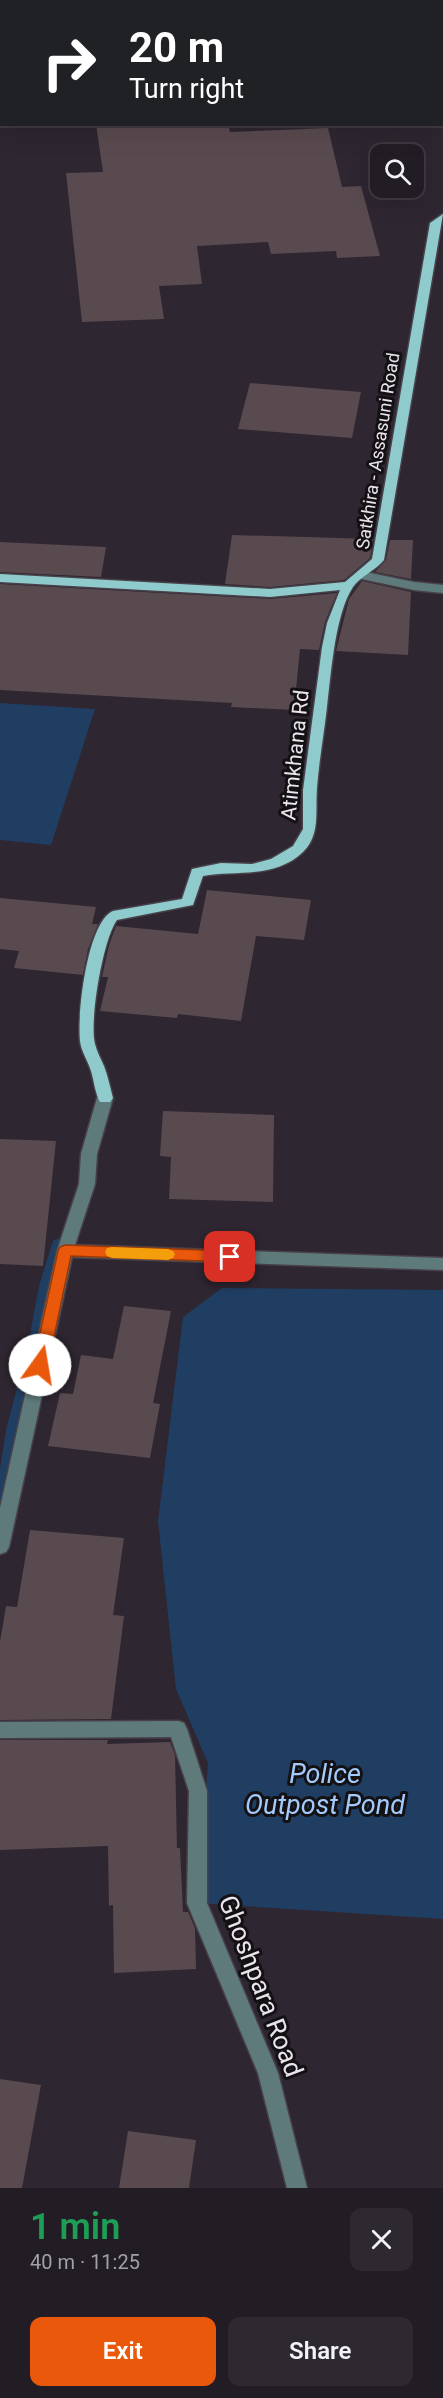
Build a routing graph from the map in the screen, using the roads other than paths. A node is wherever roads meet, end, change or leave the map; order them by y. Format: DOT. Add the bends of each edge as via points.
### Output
graph roads {
  1 [pos="443,217"];
  2 [pos="360,574"];
  3 [pos="0,578"];
  4 [pos="348,585"];
  5 [pos="443,589"];
  6 [pos="105,1098"];
  7 [pos="65,1251"];
  8 [pos="443,1264"];
  9 [pos="0,1547"];
  10 [pos="0,1730"];
  11 [pos="297,2188"];
  1 -- 2 [label="main road, Satkhira - Assasuni Road" via="435,223 378,560"];
  2 -- 4 [label="main road, Satkhira - Assasuni Road"];
  2 -- 5 [label="street"];
  3 -- 4 [label="main road" via="270,593"];
  4 -- 6 [label="main road, Atimkhana Rd" via="328,647 310,790 310,829 298,849 276,863 196,872 188,902 121,914 111,918 105,927 86,1025 87,1044"];
  6 -- 7 [label="street" via="89,1154 87,1184"];
  7 -- 8 [label="street"];
  7 -- 9 [label="street"];
  10 -- 11 [label="street, Ghoshpara Road" via="178,1729 198,1791 197,1903 268,2073"];
}
